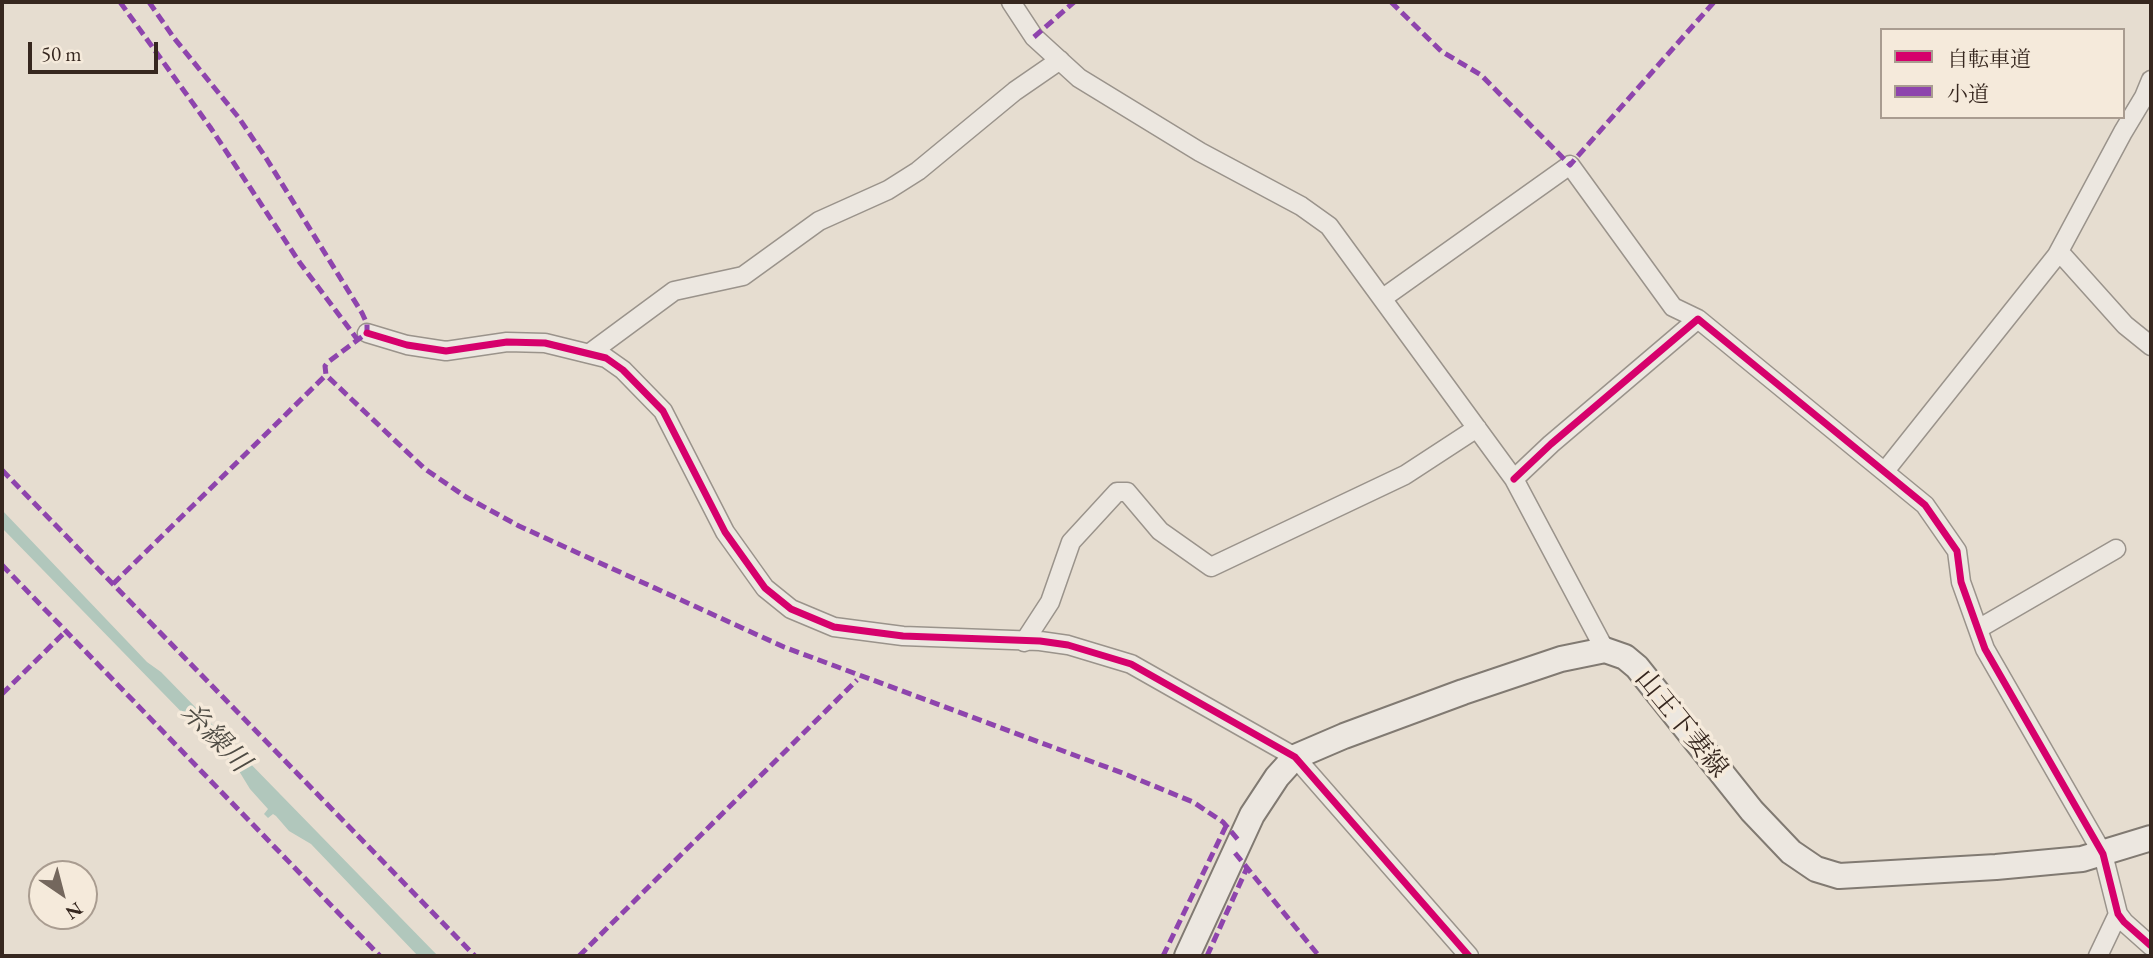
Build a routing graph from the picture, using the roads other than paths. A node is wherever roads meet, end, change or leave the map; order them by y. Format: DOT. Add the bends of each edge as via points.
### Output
graph roads {
  1 [pos="1011,2"];
  2 [pos="1060,60"];
  3 [pos="2151,79"];
  4 [pos="2057,255"];
  5 [pos="1384,298"];
  6 [pos="1698,319"];
  7 [pos="367,333"];
  8 [pos="2151,346"];
  9 [pos="590,353"];
  10 [pos="1477,428"];
  11 [pos="1885,471"];
  12 [pos="1514,479"];
  13 [pos="2116,549"];
  14 [pos="1978,629"];
  15 [pos="1024,642"];
  16 [pos="1605,650"];
  17 [pos="1295,757"];
  18 [pos="2151,838"];
  19 [pos="2103,854"];
  20 [pos="2118,914"];
  21 [pos="2151,946"];
  22 [pos="1187,956"];
  23 [pos="1469,956"];
  24 [pos="2098,956"];
  1 -- 2 [label="street" via="1034,37"];
  2 -- 5 [label="street" via="1090,85 1329,226"];
  2 -- 9 [label="street" via="888,190 819,221 743,276 674,291"];
  3 -- 4 [label="street"];
  4 -- 8 [label="street"];
  4 -- 11 [label="street"];
  5 -- 6 [label="street" via="1570,165 1673,307"];
  5 -- 10 [label="street"];
  6 -- 11 [label="street"];
  6 -- 12 [label="street"];
  7 -- 9 [label="street" via="446,351 507,342 545,343"];
  9 -- 15 [label="street" via="623,370 663,411 726,532 765,588 791,609 834,627 903,636"];
  10 -- 12 [label="street"];
  10 -- 15 [label="street" via="1405,475 1211,566 1160,531 1128,492 1117,492 1071,542 1050,602"];
  11 -- 14 [label="street" via="1924,505 1957,551 1961,582"];
  12 -- 16 [label="street"];
  13 -- 14 [label="street"];
  14 -- 19 [label="street" via="1985,649"];
  15 -- 17 [label="street" via="1068,645 1131,664"];
  16 -- 17 [label="main road" via="1560,659 1463,692"];
  16 -- 19 [label="main road, 山王下妻線" via="1637,667 1752,811 1791,852 1816,869 1839,876 1996,867"];
  17 -- 22 [label="main road" via="1252,815"];
  17 -- 23 [label="street"];
  18 -- 19 [label="main road, 山王下妻線"];
  19 -- 20 [label="street"];
  20 -- 21 [label="street"];
  20 -- 24 [label="street"];
}
